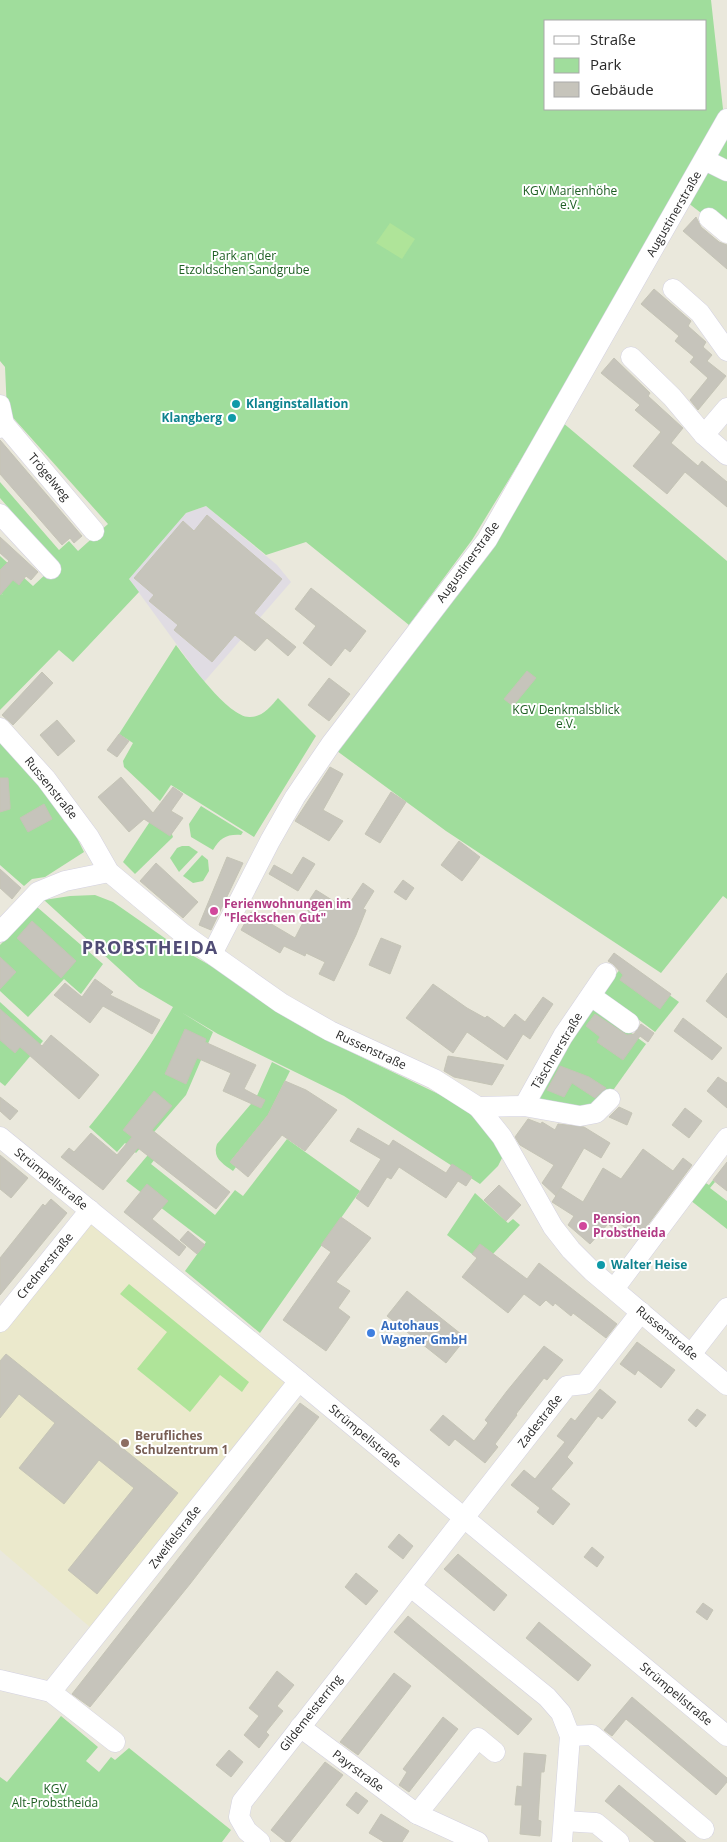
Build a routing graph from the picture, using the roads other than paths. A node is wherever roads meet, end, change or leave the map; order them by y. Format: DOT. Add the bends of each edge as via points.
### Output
graph roads {
  1 [pos="727,119"];
  2 [pos="705,160"];
  3 [pos="727,171"];
  4 [pos="709,218"];
  5 [pos="727,233"];
  6 [pos="673,289"];
  7 [pos="727,351"];
  8 [pos="631,357"];
  9 [pos="0,405"];
  10 [pos="727,408"];
  11 [pos="2,426"];
  12 [pos="704,435"];
  13 [pos="727,455"];
  14 [pos="0,514"];
  15 [pos="94,531"];
  16 [pos="51,568"];
  17 [pos="0,728"];
  18 [pos="109,872"];
  19 [pos="0,932"];
  20 [pos="213,952"];
  21 [pos="606,973"];
  22 [pos="591,996"];
  23 [pos="628,1023"];
  24 [pos="610,1099"];
  25 [pos="524,1106"];
  26 [pos="478,1107"];
  27 [pos="0,1137"];
  28 [pos="725,1146"];
  29 [pos="90,1210"];
  30 [pos="614,1289"];
  31 [pos="727,1308"];
  32 [pos="641,1312"];
  33 [pos="0,1322"];
  34 [pos="692,1354"];
  35 [pos="299,1381"];
  36 [pos="727,1385"];
  37 [pos="464,1518"];
  38 [pos="411,1588"];
  39 [pos="0,1680"];
  40 [pos="51,1692"];
  41 [pos="300,1727"];
  42 [pos="570,1736"];
  43 [pos="727,1736"];
  44 [pos="115,1742"];
  45 [pos="495,1752"];
  46 [pos="417,1814"];
  47 [pos="564,1821"];
  48 [pos="704,1829"];
  49 [pos="260,1842"];
  50 [pos="478,1842"];
  51 [pos="562,1842"];
  52 [pos="619,1842"];
  1 -- 2 [label="street, Augustinerstraße"];
  2 -- 3 [label="street"];
  2 -- 20 [label="street, Augustinerstraße" via="487,540 331,744 274,835"];
  4 -- 5 [label="street"];
  6 -- 7 [label="street" via="700,313"];
  8 -- 12 [label="street" via="672,397"];
  9 -- 11 [label="street, Trögelweg"];
  10 -- 12 [label="street"];
  11 -- 15 [label="street, Trögelweg"];
  12 -- 13 [label="street"];
  14 -- 16 [label="street"];
  17 -- 18 [label="street, Russenstraße" via="46,779 89,837"];
  18 -- 19 [label="street" via="66,881 38,892"];
  18 -- 20 [label="street, Russenstraße" via="182,932"];
  20 -- 26 [label="street, Russenstraße" via="281,1002 330,1030 434,1079"];
  21 -- 22 [label="street, Täschnerstraße"];
  22 -- 23 [label="street"];
  22 -- 25 [label="street, Täschnerstraße" via="563,1036"];
  24 -- 25 [label="street, Täschnerstraße" via="596,1113 580,1116"];
  25 -- 26 [label="street, Täschnerstraße"];
  26 -- 30 [label="street, Russenstraße" via="502,1137 554,1227 571,1250"];
  27 -- 29 [label="street, Strümpellstraße"];
  28 -- 30 [label="street"];
  29 -- 33 [label="street, Crednerstraße"];
  29 -- 35 [label="street, Strümpellstraße"];
  30 -- 32 [label="street, Russenstraße"];
  31 -- 34 [label="street"];
  32 -- 34 [label="street, Russenstraße"];
  32 -- 37 [label="street, Zadestraße" via="585,1384 567,1386"];
  34 -- 36 [label="street, Russenstraße"];
  35 -- 37 [label="street, Strümpellstraße"];
  35 -- 40 [label="street, Zweifelstraße"];
  37 -- 38 [label="street, Gildemeisterring"];
  37 -- 43 [label="street, Strümpellstraße"];
  38 -- 41 [label="street, Gildemeisterring"];
  38 -- 42 [label="street" via="547,1697 561,1714"];
  39 -- 40 [label="street"];
  40 -- 44 [label="street"];
  41 -- 46 [label="street, Payrstraße"];
  41 -- 49 [label="street, Gildemeisterring" via="242,1802 239,1817 247,1832"];
  42 -- 47 [label="street"];
  42 -- 48 [label="street" via="592,1735"];
  45 -- 46 [label="street" via="478,1738"];
  46 -- 50 [label="street, Payrstraße"];
  47 -- 51 [label="street"];
  47 -- 52 [label="street" via="596,1823"];
}
